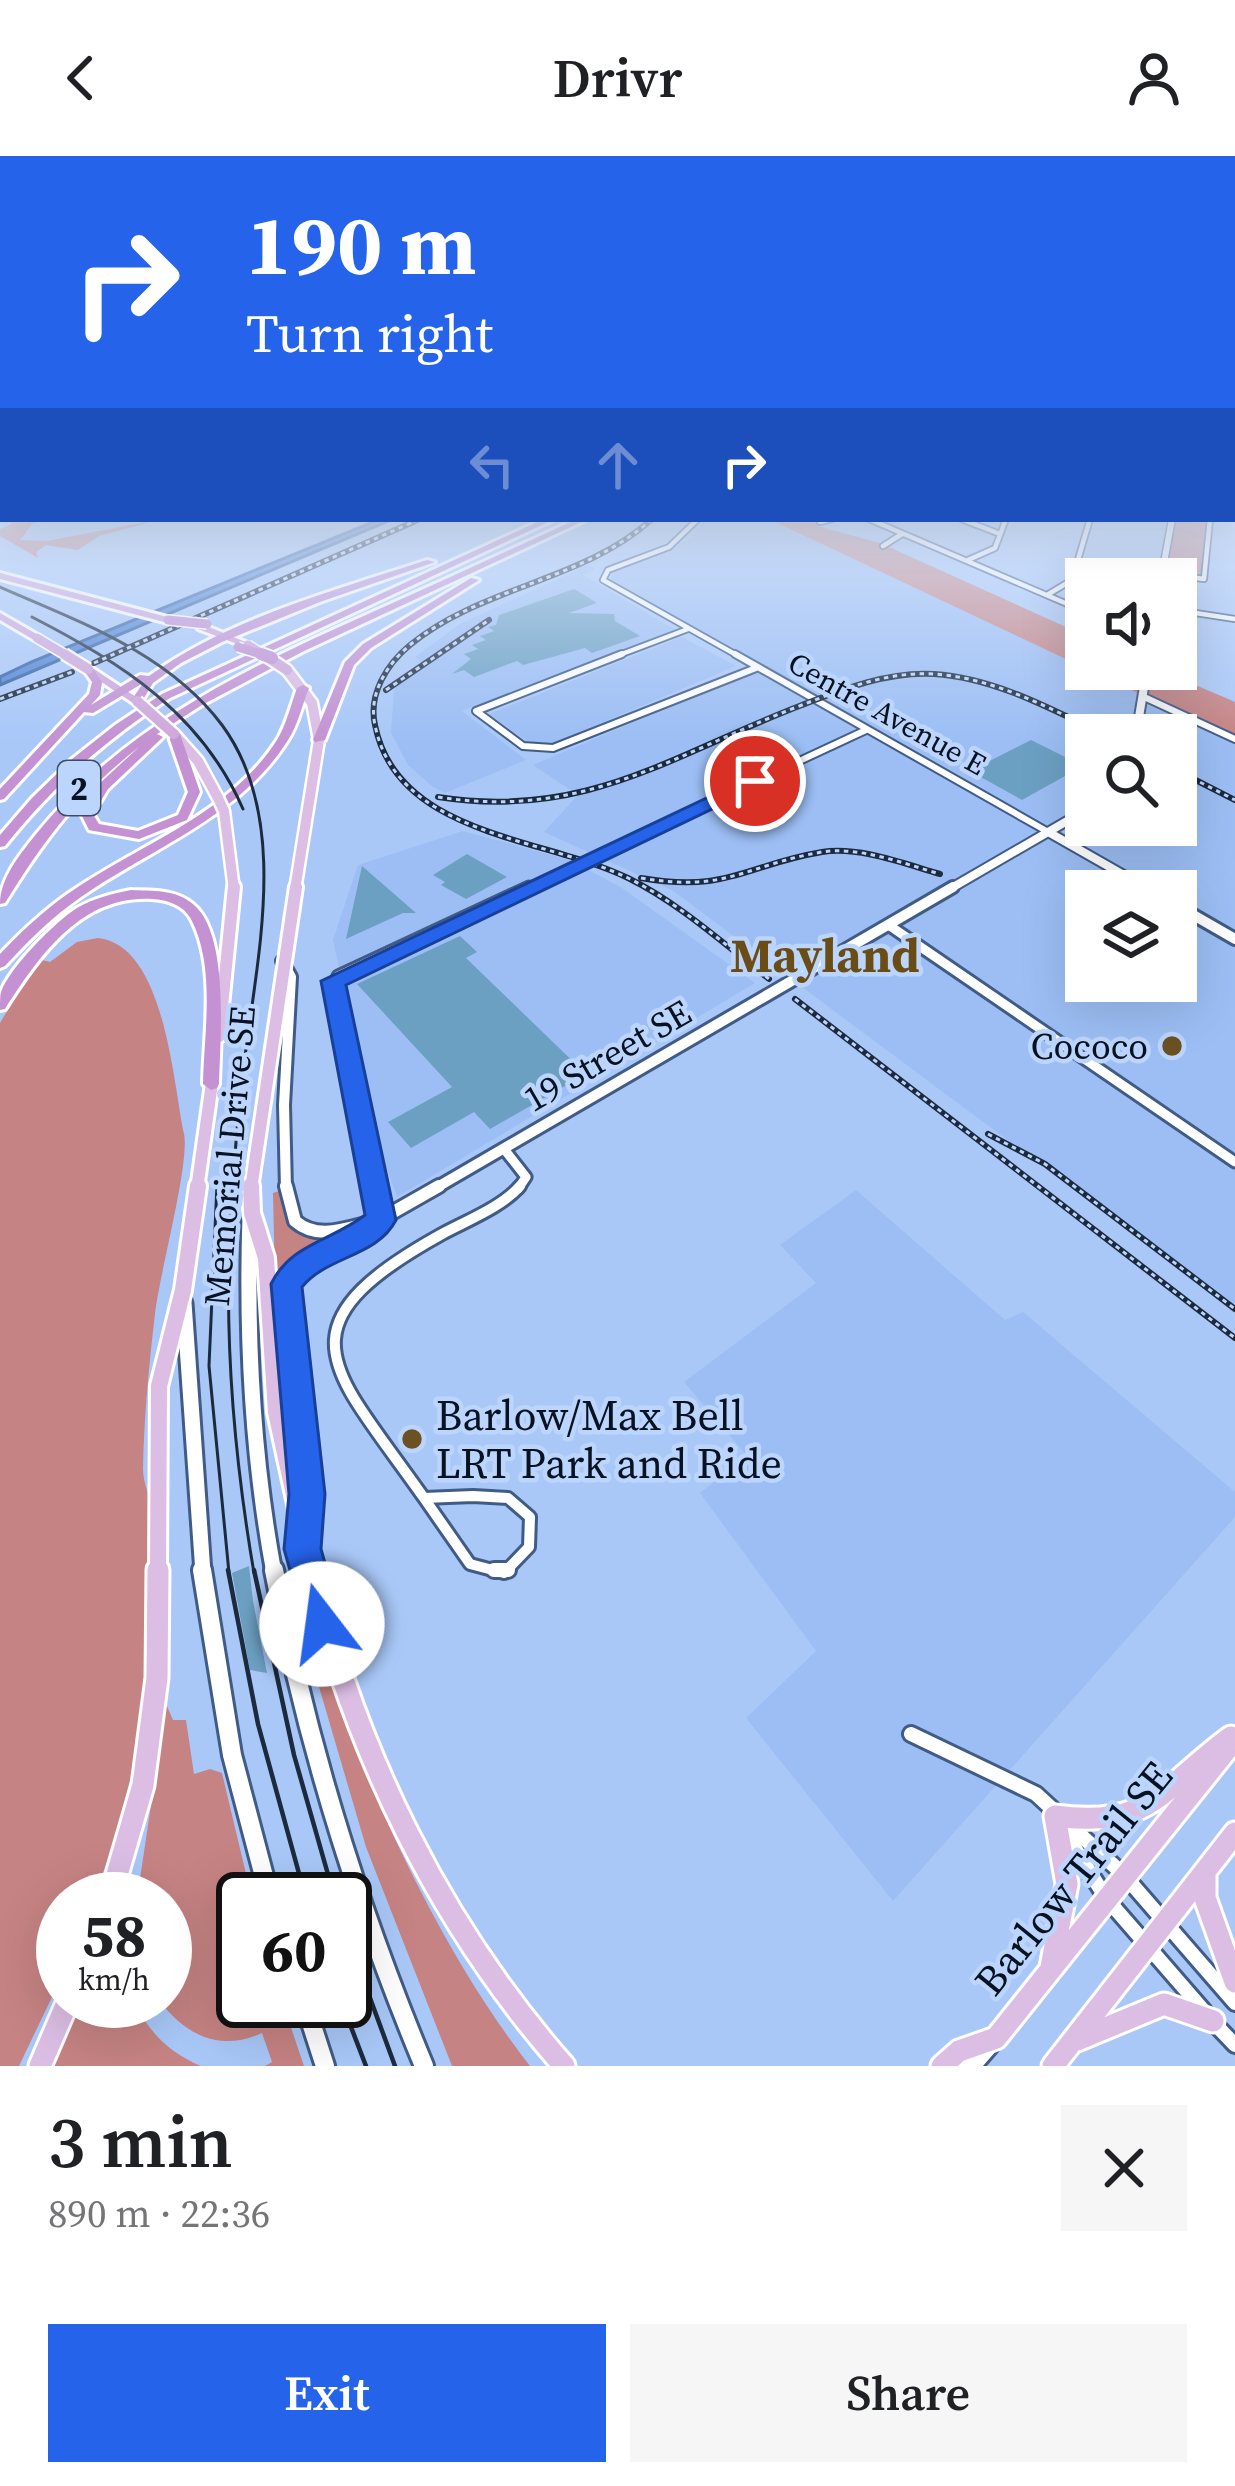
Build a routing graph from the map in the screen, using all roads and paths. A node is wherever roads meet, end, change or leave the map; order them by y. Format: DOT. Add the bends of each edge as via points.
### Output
graph roads {
  1 [pos="421,564"];
  2 [pos="453,564"];
  3 [pos="487,564"];
  4 [pos="508,564"];
  5 [pos="631,564"];
  6 [pos="973,564"];
  7 [pos="1077,564"];
  8 [pos="396,574"];
  9 [pos="0,576"];
  10 [pos="1047,595"];
  11 [pos="1065,603"];
  12 [pos="1197,613"];
  13 [pos="0,616"];
  14 [pos="1235,619"];
  15 [pos="168,620"];
  16 [pos="204,626"];
  17 [pos="688,629"];
  18 [pos="227,636"];
  19 [pos="326,637"];
  20 [pos="243,646"];
  21 [pos="205,647"];
  22 [pos="272,658"];
  23 [pos="756,668"];
  24 [pos="88,669"];
  25 [pos="287,670"];
  26 [pos="162,671"];
  27 [pos="303,688"];
  28 [pos="121,690"];
  29 [pos="1143,690"];
  30 [pos="1142,696"];
  31 [pos="137,701"];
  32 [pos="1139,714"];
  33 [pos="63,729"];
  34 [pos="866,730"];
  35 [pos="175,734"];
  36 [pos="1235,739"];
  37 [pos="319,740"];
  38 [pos="0,796"];
  39 [pos="1065,823"];
  40 [pos="1050,833"];
  41 [pos="0,843"];
  42 [pos="1114,870"];
  43 [pos="0,899"];
  44 [pos="1197,917"];
  45 [pos="890,926"];
  46 [pos="1235,939"];
  47 [pos="282,961"];
  48 [pos="0,963"];
  49 [pos="0,1005"];
  50 [pos="211,1084"];
  51 [pos="504,1149"];
  52 [pos="1235,1162"];
  53 [pos="251,1207"];
  54 [pos="381,1220"];
  55 [pos="183,1290"];
  56 [pos="423,1498"];
  57 [pos="302,1549"];
  58 [pos="911,1734"];
  59 [pos="1235,1737"];
  60 [pos="1055,1816"];
  61 [pos="1235,1833"];
  62 [pos="118,1872"];
  63 [pos="264,1872"];
  64 [pos="1205,1872"];
  65 [pos="1124,1875"];
  66 [pos="1106,1898"];
  67 [pos="1165,1924"];
  68 [pos="1147,1947"];
  69 [pos="1051,1967"];
  70 [pos="1235,1982"];
  71 [pos="1235,2003"];
  72 [pos="1213,2021"];
  73 [pos="521,2024"];
  74 [pos="56,2028"];
  75 [pos="313,2028"];
  76 [pos="996,2038"];
  77 [pos="1072,2043"];
  78 [pos="1235,2045"];
  79 [pos="40,2066"];
  80 [pos="325,2066"];
  81 [pos="424,2066"];
  82 [pos="550,2066"];
  83 [pos="564,2066"];
  84 [pos="942,2066"];
  85 [pos="971,2066"];
  86 [pos="1053,2066"];
  1 -- 8 [label="highway"];
  2 -- 41 [label="highway, 2" via="166,696 44,790"];
  3 -- 19 [label="highway, 2"];
  4 -- 37 [label="highway" via="367,646 337,685"];
  5 -- 17 [label="street, Centre Avenue E" via="602,577"];
  6 -- 10 [label="street"];
  7 -- 10 [label="street" via="1072,580"];
  8 -- 16 [label="highway" via="235,624"];
  8 -- 18 [label="highway"];
  9 -- 15 [label="highway"];
  10 -- 11 [label="street"];
  12 -- 14 [label="street"];
  13 -- 24 [label="highway, Memorial Drive SE, bridge"];
  15 -- 16 [label="highway, bridge"];
  16 -- 18 [label="highway"];
  17 -- 23 [label="street, Centre Avenue E"];
  17 -- 23 [label="street" via="476,711 523,746 554,748"];
  18 -- 20 [label="highway"];
  18 -- 21 [label="highway"];
  19 -- 35 [label="highway" via="207,700 152,740 94,797 87,814 94,827 139,835 184,817 193,784"];
  19 -- 43 [label="highway, 2" via="188,704 117,754 29,848"];
  20 -- 21 [label="highway"];
  20 -- 22 [label="highway, bridge"];
  21 -- 26 [label="highway"];
  22 -- 25 [label="highway, Memorial Drive SE, bridge"];
  23 -- 34 [label="street, Centre Avenue E"];
  24 -- 28 [label="highway, Memorial Drive SE"];
  24 -- 33 [label="highway" via="96,691"];
  25 -- 27 [label="main road, Memorial Drive SE"];
  26 -- 28 [label="highway"];
  26 -- 31 [label="highway" via="140,687"];
  27 -- 37 [label="main road, Memorial Drive SE"];
  27 -- 48 [label="highway" via="290,733 252,779 64,899"];
  28 -- 31 [label="highway, Memorial Drive SE"];
  28 -- 33 [label="highway"];
  29 -- 30 [label="street"];
  30 -- 32 [label="street"];
  30 -- 36 [label="street"];
  31 -- 35 [label="highway, Memorial Drive SE, bridge"];
  33 -- 38 [label="highway"];
  34 -- 40 [label="street, Centre Avenue E"];
  34 -- 54 [label="street" via="338,976 333,987"];
  35 -- 50 [label="main road, Memorial Drive SE" via="198,760 233,842"];
  37 -- 47 [label="main road, Memorial Drive SE"];
  39 -- 40 [label="street, 19 Street SE"];
  40 -- 42 [label="street, Centre Avenue E"];
  40 -- 45 [label="street, 19 Street SE"];
  44 -- 46 [label="street"];
  45 -- 51 [label="street, 19 Street SE"];
  45 -- 52 [label="street"];
  47 -- 53 [label="main road, Memorial Drive SE"];
  47 -- 54 [label="street" via="291,976 287,1206 294,1221 320,1234"];
  49 -- 50 [label="highway" via="72,916 127,894 170,897 193,910 206,939"];
  50 -- 55 [label="main road, Memorial Drive SE"];
  51 -- 54 [label="street, 19 Street SE"];
  51 -- 56 [label="street" via="526,1177 516,1192 366,1277 337,1315 340,1374"];
  53 -- 57 [label="main road" via="266,1252 275,1405"];
  53 -- 81 [label="main road, Memorial Drive SE" via="250,1390 291,1648 369,1928"];
  54 -- 57 [label="street, 19 Street SE" via="354,1241 307,1258 286,1284 307,1494"];
  55 -- 62 [label="main road" via="159,1386 158,1678 143,1785"];
  55 -- 63 [label="main road, Memorial Drive SE" via="213,1654"];
  56 -- 56 [label="street" via="478,1569 504,1573 532,1541 519,1503 502,1495"];
  57 -- 73 [label="main road" via="331,1652 379,1763 427,1867"];
  58 -- 60 [label="street" via="1014,1779"];
  59 -- 60 [label="main road" via="1131,1815 1101,1826"];
  59 -- 65 [label="main road, Barlow Trail SE"];
  60 -- 65 [label="street"];
  60 -- 66 [label="street"];
  60 -- 69 [label="main road" via="1067,1884"];
  61 -- 64 [label="main road"];
  64 -- 67 [label="main road"];
  64 -- 70 [label="main road" via="1204,1898"];
  65 -- 66 [label="main road, Barlow Trail SE"];
  65 -- 67 [label="street"];
  66 -- 68 [label="street"];
  66 -- 69 [label="main road, Barlow Trail SE"];
  67 -- 68 [label="main road"];
  67 -- 71 [label="street"];
  68 -- 72 [label="street"];
  68 -- 77 [label="main road"];
  69 -- 76 [label="main road, Barlow Trail SE"];
  72 -- 77 [label="main road" via="1164,2004"];
  72 -- 78 [label="street"];
  73 -- 82 [label="main road"];
  73 -- 83 [label="main road"];
  74 -- 79 [label="main road"];
  75 -- 80 [label="main road"];
  76 -- 84 [label="main road"];
  76 -- 85 [label="main road, Barlow Trail SE"];
  77 -- 86 [label="main road"];
}
